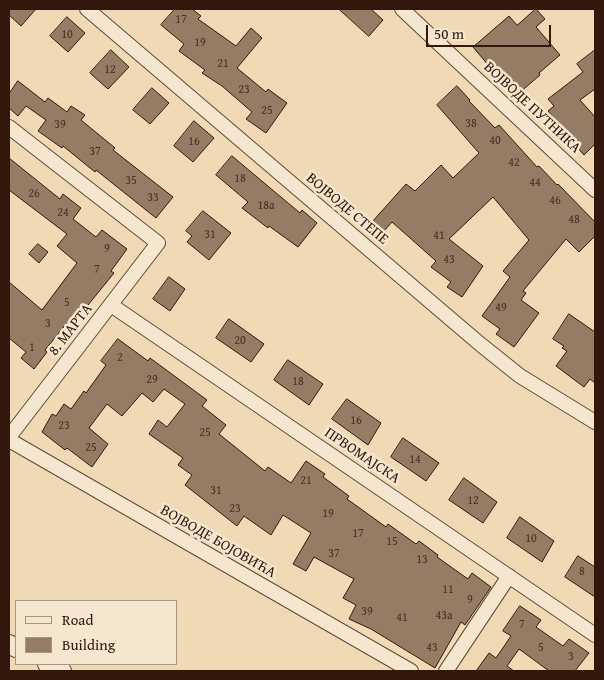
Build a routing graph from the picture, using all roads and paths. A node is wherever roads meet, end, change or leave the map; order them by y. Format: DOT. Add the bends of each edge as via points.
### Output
graph roads {
  1 [pos="87,9"];
  2 [pos="402,9"];
  3 [pos="9,126"];
  4 [pos="595,190"];
  5 [pos="111,305"];
  6 [pos="595,422"];
  7 [pos="9,439"];
  8 [pos="509,576"];
  9 [pos="595,635"];
  10 [pos="49,665"];
  11 [pos="62,671"];
  12 [pos="411,671"];
  13 [pos="446,671"];
  1 -- 6 [label="street, ВОЈВОДЕ СТЕПЕ" via="480,344 520,376"];
  2 -- 4 [label="street, ВОЈВОДЕ ПУТНИКА"];
  3 -- 5 [label="street, 8. МАРТА" via="158,243"];
  5 -- 7 [label="street, 8. МАРТА"];
  5 -- 8 [label="street, ПРВОМАЈСКА"];
  7 -- 12 [label="street, ВОЈВОДЕ БОЈОВИЋА"];
  8 -- 9 [label="street, ПРВОМАЈСКА"];
  8 -- 13 [label="street"];
  10 -- 11 [label="street"];
}
